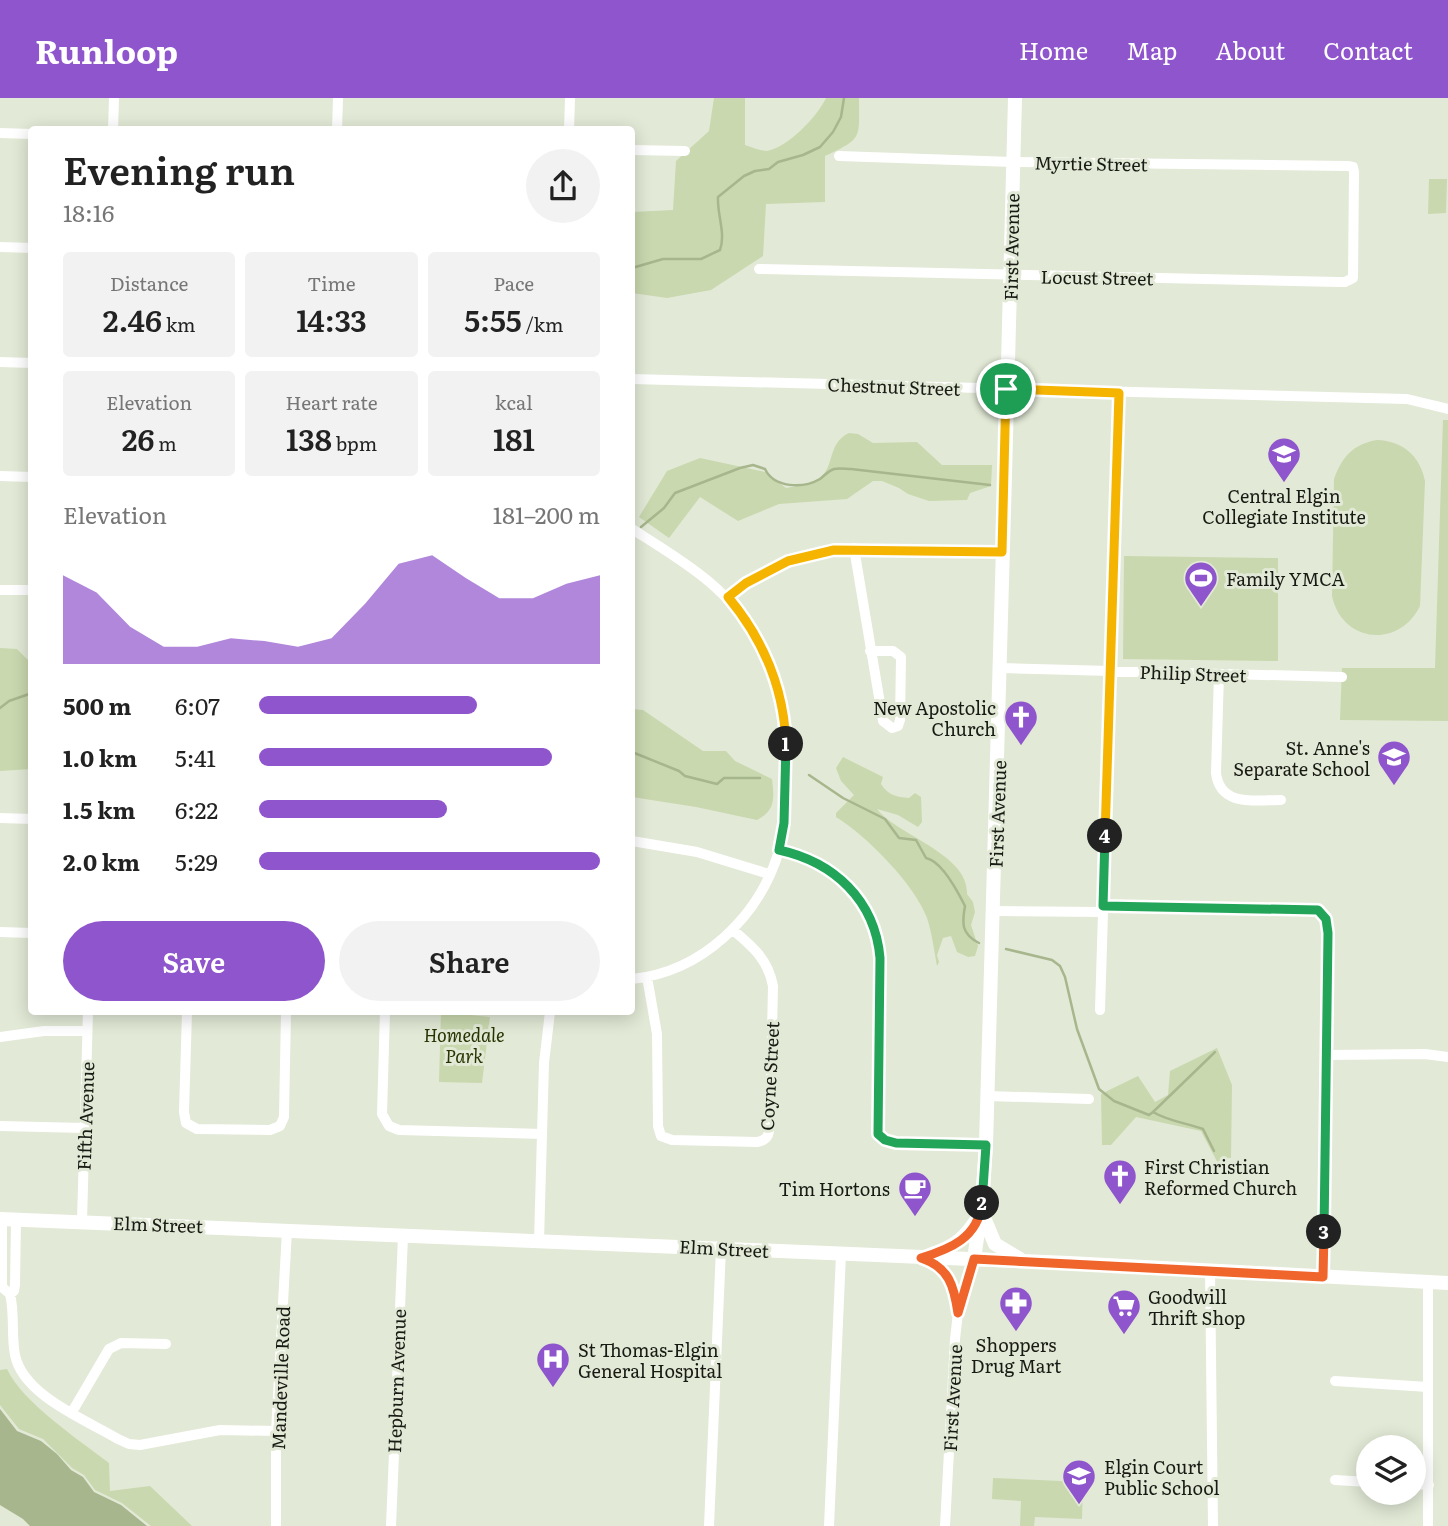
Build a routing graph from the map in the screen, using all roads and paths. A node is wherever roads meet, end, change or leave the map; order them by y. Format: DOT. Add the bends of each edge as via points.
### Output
graph roads {
  1 [pos="114,98"];
  2 [pos="338,98"];
  3 [pos="570,98"];
  4 [pos="1015,98"];
  5 [pos="113,126"];
  6 [pos="337,126"];
  7 [pos="569,126"];
  8 [pos="0,133"];
  9 [pos="28,134"];
  10 [pos="635,150"];
  11 [pos="685,151"];
  12 [pos="839,156"];
  13 [pos="1013,162"];
  14 [pos="0,247"];
  15 [pos="28,248"];
  16 [pos="759,269"];
  17 [pos="1011,275"];
  18 [pos="1350,280"];
  19 [pos="0,362"];
  20 [pos="28,363"];
  21 [pos="635,379"];
  22 [pos="1006,389"];
  23 [pos="1119,393"];
  24 [pos="1448,410"];
  25 [pos="0,476"];
  26 [pos="28,477"];
  27 [pos="635,531"];
  28 [pos="854,548"];
  29 [pos="1002,552"];
  30 [pos="0,590"];
  31 [pos="28,590"];
  32 [pos="728,597"];
  33 [pos="870,651"];
  34 [pos="1002,668"];
  35 [pos="1109,670"];
  36 [pos="1219,674"];
  37 [pos="1342,677"];
  38 [pos="1281,800"];
  39 [pos="0,818"];
  40 [pos="28,818"];
  41 [pos="635,842"];
  42 [pos="779,850"];
  43 [pos="769,874"];
  44 [pos="1103,909"];
  45 [pos="994,911"];
  46 [pos="733,930"];
  47 [pos="0,932"];
  48 [pos="28,933"];
  49 [pos="647,977"];
  50 [pos="635,979"];
  51 [pos="1100,1010"];
  52 [pos="88,1015"];
  53 [pos="187,1015"];
  54 [pos="286,1015"];
  55 [pos="385,1015"];
  56 [pos="550,1015"];
  57 [pos="87,1031"];
  58 [pos="0,1037"];
  59 [pos="1327,1055"];
  60 [pos="1448,1057"];
  61 [pos="988,1096"];
  62 [pos="1089,1099"];
  63 [pos="0,1126"];
  64 [pos="85,1128"];
  65 [pos="542,1134"];
  66 [pos="986,1145"];
  67 [pos="981,1212"];
  68 [pos="6,1220"];
  69 [pos="82,1221"];
  70 [pos="287,1230"];
  71 [pos="403,1236"];
  72 [pos="539,1241"];
  73 [pos="721,1248"];
  74 [pos="841,1254"];
  75 [pos="921,1258"];
  76 [pos="974,1259"];
  77 [pos="1026,1262"];
  78 [pos="1210,1271"];
  79 [pos="1323,1277"];
  80 [pos="1428,1282"];
  81 [pos="1448,1283"];
  82 [pos="958,1313"];
  83 [pos="166,1344"];
  84 [pos="1335,1381"];
  85 [pos="1428,1387"];
  86 [pos="72,1412"];
  87 [pos="276,1431"];
  88 [pos="1335,1480"];
  89 [pos="1356,1481"];
  90 [pos="1429,1485"];
  91 [pos="276,1526"];
  92 [pos="391,1526"];
  93 [pos="709,1526"];
  94 [pos="829,1526"];
  95 [pos="945,1526"];
  96 [pos="1213,1526"];
  97 [pos="1428,1526"];
  1 -- 5 [label="street"];
  2 -- 6 [label="street"];
  3 -- 7 [label="street"];
  4 -- 13 [label="main road, First Avenue"];
  8 -- 9 [label="street"];
  10 -- 11 [label="street"];
  12 -- 13 [label="street, Myrtie Street"];
  13 -- 17 [label="main road, First Avenue"];
  13 -- 18 [label="street, Myrtie Street" via="1353,167"];
  14 -- 15 [label="street"];
  16 -- 17 [label="street, Locust Street"];
  17 -- 18 [label="street, Locust Street"];
  17 -- 22 [label="main road, First Avenue"];
  19 -- 20 [label="street"];
  21 -- 22 [label="street, Chestnut Street"];
  22 -- 23 [label="street, Chestnut Street"];
  22 -- 29 [label="main road, First Avenue"];
  23 -- 24 [label="street, Chestnut Street" via="1407,399"];
  23 -- 35 [label="street"];
  25 -- 26 [label="street"];
  27 -- 32 [label="street" via="698,571"];
  28 -- 29 [label="street"];
  28 -- 32 [label="street" via="788,561"];
  28 -- 33 [label="street"];
  29 -- 34 [label="main road, First Avenue"];
  30 -- 31 [label="street"];
  32 -- 42 [label="street" via="762,648 781,703 786,742"];
  33 -- 33 [label="street" via="883,721 892,729 900,720 901,657 893,651"];
  34 -- 35 [label="street, Philip Street"];
  34 -- 45 [label="main road, First Avenue"];
  35 -- 36 [label="street, Philip Street"];
  35 -- 44 [label="street"];
  36 -- 37 [label="street, Philip Street"];
  36 -- 38 [label="street" via="1216,773 1220,788 1237,800"];
  39 -- 40 [label="street"];
  41 -- 43 [label="street" via="697,852"];
  42 -- 43 [label="street"];
  42 -- 66 [label="street" via="812,860 839,876 854,891 873,924 880,958 878,1134 896,1143"];
  43 -- 46 [label="street" via="761,894"];
  44 -- 45 [label="street"];
  44 -- 51 [label="street"];
  44 -- 59 [label="street" via="1318,910 1325,916 1328,933"];
  45 -- 61 [label="main road, First Avenue"];
  46 -- 49 [label="street" via="697,958"];
  46 -- 49 [label="street, Coyne Street" via="761,956 773,986 770,1124 764,1140 672,1140 661,1136 657,1034"];
  47 -- 48 [label="street"];
  49 -- 50 [label="street"];
  52 -- 57 [label="street, Fifth Avenue"];
  53 -- 54 [label="street" via="186,1123 197,1129 271,1130 281,1125 284,1116"];
  55 -- 65 [label="street" via="382,1114 389,1126"];
  56 -- 65 [label="street"];
  57 -- 58 [label="street"];
  57 -- 64 [label="street, Fifth Avenue"];
  59 -- 60 [label="street"];
  59 -- 79 [label="street"];
  61 -- 62 [label="street"];
  61 -- 66 [label="main road, First Avenue"];
  63 -- 64 [label="street"];
  64 -- 69 [label="street, Fifth Avenue"];
  65 -- 72 [label="street"];
  66 -- 67 [label="main road, First Avenue"];
  67 -- 75 [label="main road" via="961,1242"];
  67 -- 76 [label="main road, First Avenue"];
  67 -- 77 [label="main road" via="995,1244"];
  68 -- 69 [label="main road, Elm Street"];
  68 -- 86 [label="street" via="2,1287 13,1305 14,1349 20,1371 38,1392"];
  69 -- 70 [label="main road, Elm Street"];
  70 -- 71 [label="main road, Elm Street"];
  70 -- 87 [label="street, Mandeville Road"];
  71 -- 72 [label="main road, Elm Street"];
  71 -- 92 [label="street, Hepburn Avenue"];
  72 -- 73 [label="main road, Elm Street"];
  73 -- 74 [label="main road, Elm Street"];
  73 -- 93 [label="street"];
  74 -- 75 [label="main road, Elm Street"];
  74 -- 94 [label="street"];
  75 -- 76 [label="main road, Elm Street"];
  75 -- 82 [label="street" via="948,1276"];
  76 -- 77 [label="main road, Elm Street"];
  76 -- 82 [label="street, First Avenue"];
  77 -- 78 [label="main road, Elm Street"];
  78 -- 79 [label="main road, Elm Street"];
  78 -- 96 [label="street"];
  79 -- 80 [label="main road, Elm Street"];
  80 -- 81 [label="main road, Elm Street"];
  80 -- 85 [label="street"];
  82 -- 95 [label="street, First Avenue"];
  83 -- 86 [label="street" via="121,1343 109,1349"];
  84 -- 85 [label="street"];
  85 -- 90 [label="street"];
  86 -- 87 [label="street" via="133,1445 220,1430"];
  87 -- 91 [label="street, Mandeville Road"];
  88 -- 89 [label="street"];
  90 -- 97 [label="street"];
}
